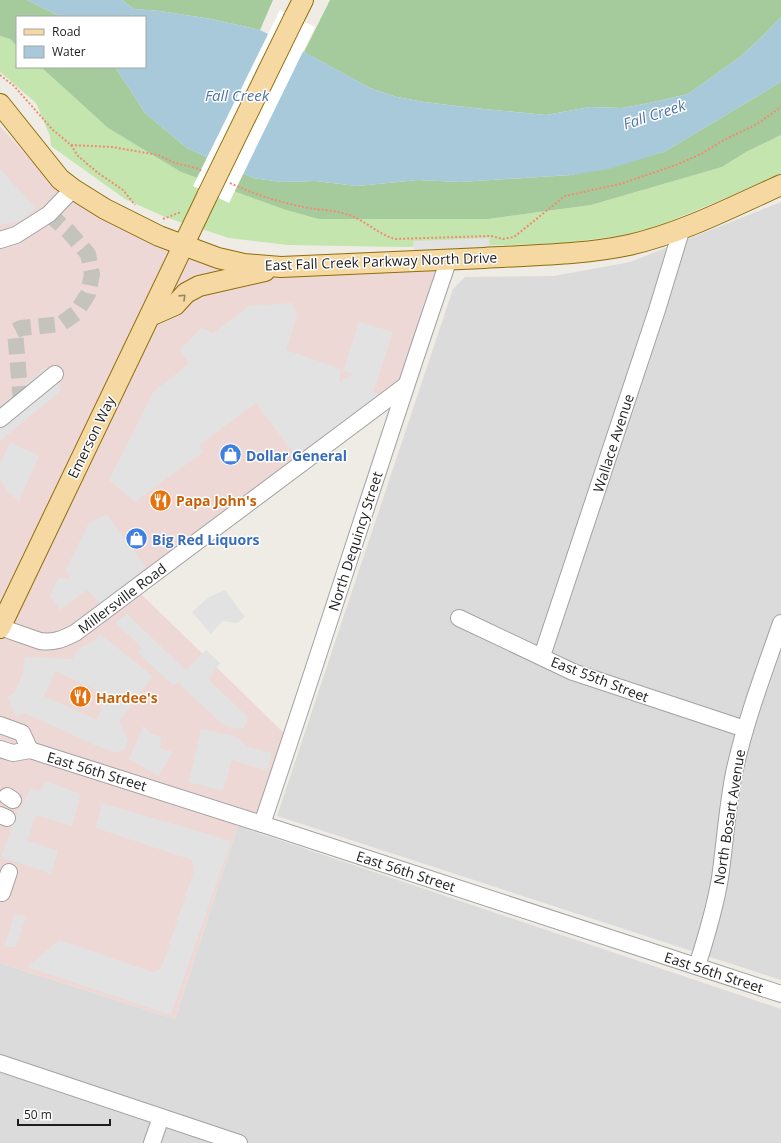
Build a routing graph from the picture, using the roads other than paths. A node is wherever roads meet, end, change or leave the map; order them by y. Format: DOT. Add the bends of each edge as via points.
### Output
graph roads {
  1 [pos="303,0"];
  2 [pos="0,104"];
  3 [pos="781,185"];
  4 [pos="73,189"];
  5 [pos="682,228"];
  6 [pos="0,240"];
  7 [pos="184,246"];
  8 [pos="449,259"];
  9 [pos="280,267"];
  10 [pos="150,316"];
  11 [pos="55,374"];
  12 [pos="405,386"];
  13 [pos="0,419"];
  14 [pos="459,618"];
  15 [pos="781,623"];
  16 [pos="0,628"];
  17 [pos="542,656"];
  18 [pos="0,726"];
  19 [pos="745,730"];
  20 [pos="0,749"];
  21 [pos="30,750"];
  22 [pos="262,824"];
  23 [pos="10,872"];
  24 [pos="2,893"];
  25 [pos="697,966"];
  26 [pos="781,994"];
  27 [pos="0,1063"];
  28 [pos="161,1116"];
  29 [pos="152,1143"];
  30 [pos="239,1143"];
  1 -- 7 [label="main road, Emerson Way, bridge"];
  2 -- 4 [label="main road, East Fall Creek Parkway North Drive" via="60,179"];
  3 -- 5 [label="main road, East Fall Creek Parkway North Drive"];
  4 -- 6 [label="street" via="49,214 16,235"];
  4 -- 7 [label="main road, East Fall Creek Parkway North Drive" via="128,221"];
  5 -- 8 [label="main road, East Fall Creek Parkway North Drive" via="648,240 610,248 562,254"];
  5 -- 17 [label="street, Wallace Avenue"];
  7 -- 9 [label="main road, East Fall Creek Parkway North Drive" via="229,261"];
  7 -- 10 [label="main road, Emerson Way"];
  8 -- 9 [label="main road, East Fall Creek Parkway North Drive"];
  8 -- 12 [label="street, North Dequincy Street"];
  10 -- 9 [label="main road, one-way" via="175,305 186,293 199,286"];
  10 -- 16 [label="main road, Emerson Way"];
  11 -- 13 [label="street"];
  12 -- 16 [label="street, Millersville Road" via="75,633 59,641 46,642"];
  12 -- 22 [label="street, North Dequincy Street"];
  14 -- 17 [label="street, East 55th Street"];
  15 -- 19 [label="street, North Bosart Avenue"];
  17 -- 19 [label="street, East 55th Street" via="573,672"];
  18 -- 21 [label="street, East 56th Street" via="22,733"];
  19 -- 25 [label="street, North Bosart Avenue" via="731,791 716,898"];
  20 -- 21 [label="street, East 56th Street" via="13,753"];
  21 -- 22 [label="street, East 56th Street"];
  22 -- 25 [label="street, East 56th Street"];
  23 -- 24 [label="street"];
  25 -- 26 [label="street, East 56th Street"];
  27 -- 28 [label="street"];
  28 -- 29 [label="street"];
  28 -- 30 [label="street"];
}
